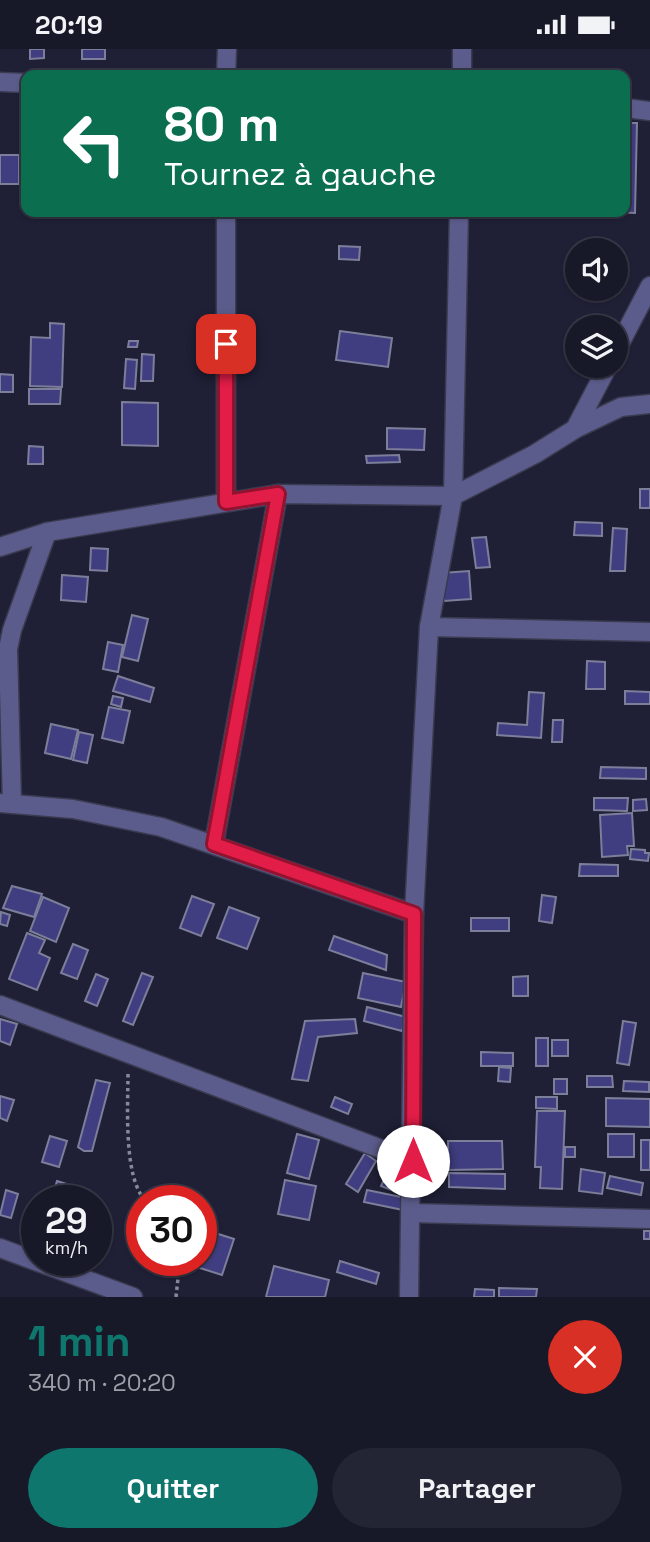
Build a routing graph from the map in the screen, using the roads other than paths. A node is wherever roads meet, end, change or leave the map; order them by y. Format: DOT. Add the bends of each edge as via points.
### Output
graph roads {
  1 [pos="227,49"];
  2 [pos="462,49"];
  3 [pos="226,70"];
  4 [pos="462,70"];
  5 [pos="0,82"];
  6 [pos="21,83"];
  7 [pos="630,109"];
  8 [pos="650,111"];
  9 [pos="226,217"];
  10 [pos="459,217"];
  11 [pos="650,286"];
  12 [pos="628,328"];
  13 [pos="602,378"];
  14 [pos="650,404"];
  15 [pos="575,429"];
  16 [pos="278,494"];
  17 [pos="453,496"];
  18 [pos="226,502"];
  19 [pos="47,532"];
  20 [pos="0,547"];
  21 [pos="429,627"];
  22 [pos="650,632"];
  23 [pos="6,804"];
  24 [pos="214,844"];
  25 [pos="414,914"];
  26 [pos="0,1005"];
  27 [pos="413,1161"];
  28 [pos="412,1213"];
  29 [pos="650,1219"];
  30 [pos="0,1248"];
  31 [pos="133,1297"];
  32 [pos="409,1297"];
  1 -- 3 [label="street"];
  2 -- 4 [label="street"];
  5 -- 6 [label="street"];
  7 -- 8 [label="street"];
  9 -- 18 [label="street"];
  10 -- 17 [label="street"];
  11 -- 12 [label="street"];
  13 -- 15 [label="street"];
  14 -- 15 [label="street" via="621,407"];
  15 -- 17 [label="street"];
  16 -- 17 [label="street"];
  16 -- 18 [label="street"];
  16 -- 24 [label="street"];
  17 -- 21 [label="street"];
  18 -- 19 [label="street"];
  19 -- 20 [label="street"];
  19 -- 23 [label="street" via="8,649"];
  21 -- 22 [label="street"];
  21 -- 25 [label="street"];
  23 -- 24 [label="street" via="73,809 161,827"];
  24 -- 25 [label="street"];
  25 -- 27 [label="street"];
  26 -- 27 [label="street"];
  27 -- 28 [label="street"];
  28 -- 29 [label="street"];
  28 -- 32 [label="street"];
  30 -- 31 [label="street"];
}
